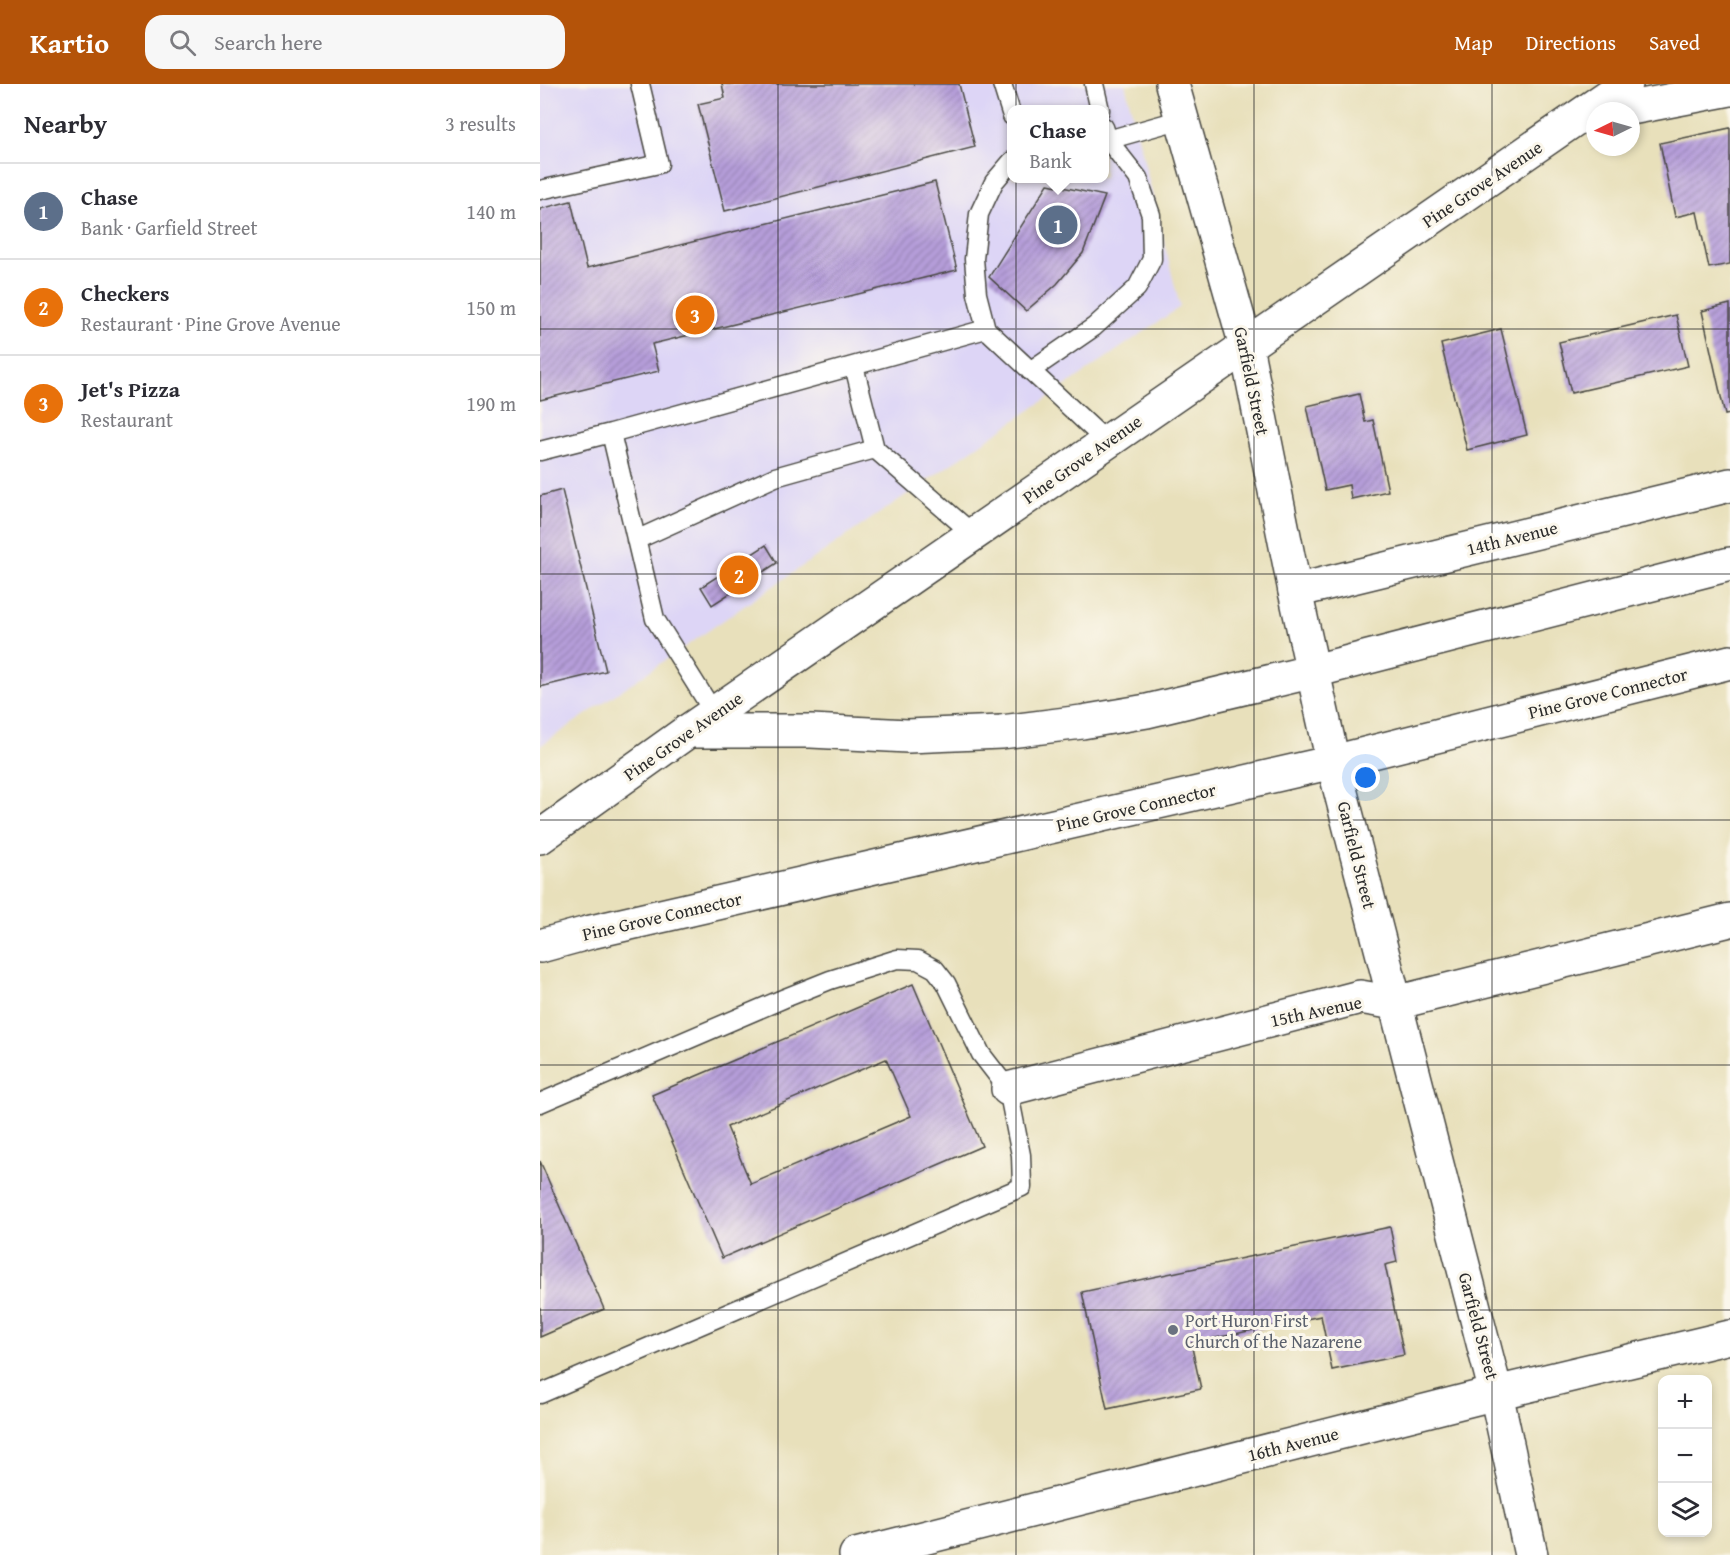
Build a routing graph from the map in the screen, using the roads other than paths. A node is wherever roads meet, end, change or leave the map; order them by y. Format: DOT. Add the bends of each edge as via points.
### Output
graph roads {
  1 [pos="640,84"];
  2 [pos="1002,84"];
  3 [pos="1094,84"];
  4 [pos="1172,84"];
  5 [pos="1626,84"];
  6 [pos="1730,89"];
  7 [pos="1604,102"];
  8 [pos="1008,105"];
  9 [pos="1099,105"];
  10 [pos="1640,106"];
  11 [pos="1586,117"];
  12 [pos="1182,119"];
  13 [pos="1109,135"];
  14 [pos="1109,140"];
  15 [pos="1007,165"];
  16 [pos="540,190"];
  17 [pos="986,329"];
  18 [pos="1246,346"];
  19 [pos="854,366"];
  20 [pos="1030,371"];
  21 [pos="611,433"];
  22 [pos="1107,442"];
  23 [pos="875,449"];
  24 [pos="540,452"];
  25 [pos="1730,485"];
  26 [pos="973,534"];
  27 [pos="636,540"];
  28 [pos="1730,564"];
  29 [pos="1295,591"];
  30 [pos="1730,662"];
  31 [pos="1314,671"];
  32 [pos="701,722"];
  33 [pos="1333,762"];
  34 [pos="540,837"];
  35 [pos="1730,920"];
  36 [pos="540,946"];
  37 [pos="1395,1003"];
  38 [pos="1008,1089"];
  39 [pos="540,1103"];
  40 [pos="1730,1337"];
  41 [pos="1496,1393"];
  42 [pos="540,1394"];
  43 [pos="856,1555"];
  44 [pos="1531,1555"];
  1 -- 16 [label="lane" via="658,164"];
  2 -- 8 [label="lane"];
  3 -- 9 [label="lane"];
  4 -- 12 [label="main road, Garfield Street"];
  5 -- 7 [label="main road, Pine Grove Avenue"];
  6 -- 10 [label="main road"];
  11 -- 18 [label="main road, Pine Grove Avenue"];
  12 -- 13 [label="lane"];
  12 -- 18 [label="main road, Garfield Street"];
  14 -- 20 [label="lane" via="1138,178 1151,215 1152,259 1137,288 1094,327"];
  15 -- 17 [label="lane" via="979,214 974,259"];
  17 -- 19 [label="lane"];
  17 -- 20 [label="lane"];
  18 -- 22 [label="main road, Pine Grove Avenue"];
  18 -- 29 [label="main road, Garfield Street"];
  19 -- 21 [label="lane"];
  19 -- 23 [label="lane"];
  20 -- 22 [label="lane"];
  21 -- 24 [label="lane"];
  21 -- 27 [label="lane"];
  22 -- 26 [label="main road, Pine Grove Avenue"];
  23 -- 26 [label="lane"];
  23 -- 27 [label="lane" via="776,477"];
  25 -- 29 [label="main road, 14th Avenue"];
  26 -- 32 [label="main road, Pine Grove Avenue"];
  27 -- 32 [label="lane" via="655,619"];
  28 -- 31 [label="main road"];
  29 -- 31 [label="main road, Garfield Street"];
  30 -- 33 [label="main road, Pine Grove Connector"];
  31 -- 32 [label="main road" via="1147,711 1001,732 908,736"];
  31 -- 33 [label="main road, Garfield Street"];
  32 -- 34 [label="main road, Pine Grove Avenue"];
  33 -- 36 [label="main road, Pine Grove Connector"];
  33 -- 37 [label="main road, Garfield Street"];
  35 -- 37 [label="main road, 15th Avenue"];
  37 -- 38 [label="main road, 15th Avenue" via="1360,997"];
  37 -- 41 [label="main road, Garfield Street"];
  38 -- 39 [label="lane" via="981,1054 946,982 935,969 918,960 897,959 785,998"];
  38 -- 42 [label="lane" via="1021,1155 1022,1187"];
  40 -- 41 [label="main road, 16th Avenue"];
  41 -- 43 [label="main road, 16th Avenue"];
  41 -- 44 [label="main road, Garfield Street"];
}
